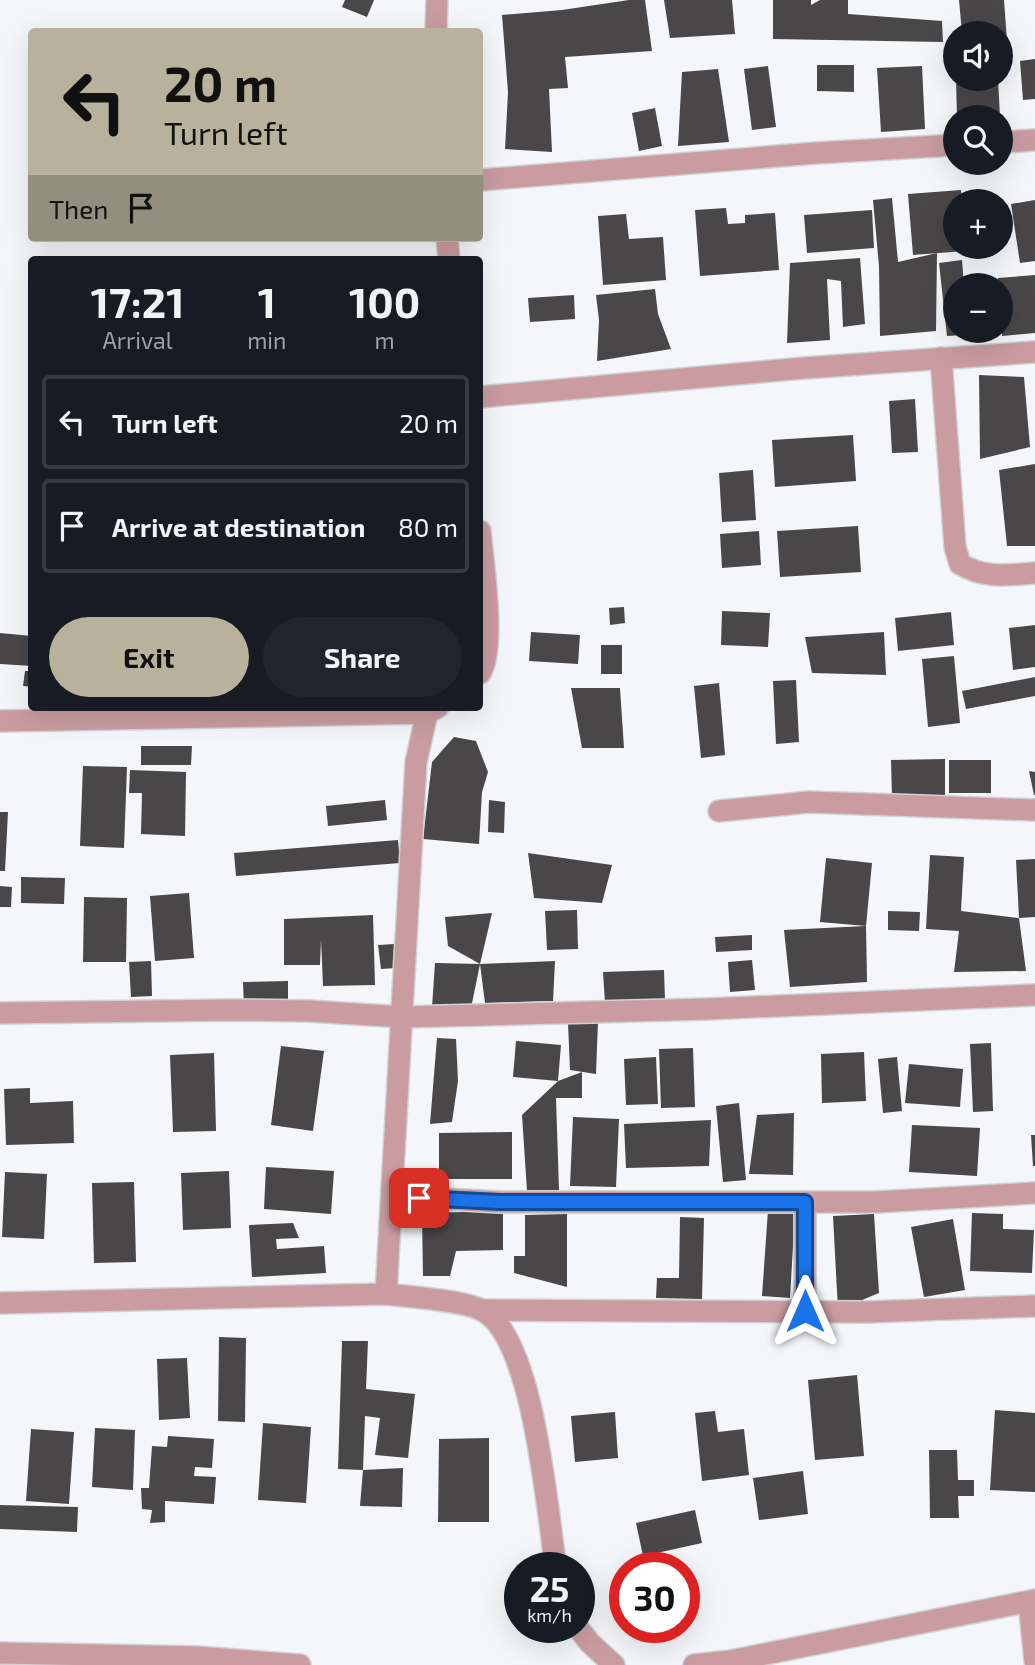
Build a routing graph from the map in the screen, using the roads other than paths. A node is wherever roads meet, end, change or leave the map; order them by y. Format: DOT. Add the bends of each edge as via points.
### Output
graph roads {
  1 [pos="437,0"];
  2 [pos="436,28"];
  3 [pos="1035,140"];
  4 [pos="1013,141"];
  5 [pos="943,146"];
  6 [pos="483,180"];
  7 [pos="1035,352"];
  8 [pos="941,358"];
  9 [pos="483,397"];
  10 [pos="483,566"];
  11 [pos="1035,573"];
  12 [pos="483,665"];
  13 [pos="394,711"];
  14 [pos="433,711"];
  15 [pos="0,721"];
  16 [pos="1035,810"];
  17 [pos="719,811"];
  18 [pos="1035,995"];
  19 [pos="0,1013"];
  20 [pos="403,1017"];
  21 [pos="1035,1194"];
  22 [pos="392,1196"];
  23 [pos="805,1202"];
  24 [pos="386,1294"];
  25 [pos="0,1303"];
  26 [pos="1035,1306"];
  27 [pos="483,1310"];
  28 [pos="805,1311"];
  29 [pos="554,1552"];
  30 [pos="1032,1601"];
  31 [pos="590,1643"];
  32 [pos="0,1653"];
  33 [pos="1035,1661"];
  34 [pos="299,1665"];
  35 [pos="614,1665"];
  36 [pos="694,1665"];
  1 -- 2 [label="street"];
  3 -- 4 [label="street"];
  5 -- 6 [label="street"];
  7 -- 8 [label="street"];
  8 -- 9 [label="street"];
  8 -- 11 [label="street" via="960,564 991,576"];
  10 -- 12 [label="street" via="487,655"];
  13 -- 15 [label="street"];
  14 -- 20 [label="street" via="416,762"];
  16 -- 17 [label="street" via="809,802"];
  18 -- 20 [label="street"];
  19 -- 20 [label="street" via="246,1010"];
  20 -- 22 [label="street"];
  21 -- 23 [label="street"];
  22 -- 23 [label="street" via="500,1202"];
  22 -- 24 [label="street"];
  23 -- 28 [label="street"];
  24 -- 25 [label="street"];
  24 -- 27 [label="street"];
  26 -- 28 [label="street"];
  27 -- 28 [label="street"];
  27 -- 29 [label="street" via="500,1324 514,1350 537,1433"];
  30 -- 33 [label="street"];
  30 -- 36 [label="street"];
  31 -- 35 [label="street"];
  32 -- 34 [label="street" via="198,1657"];
}
